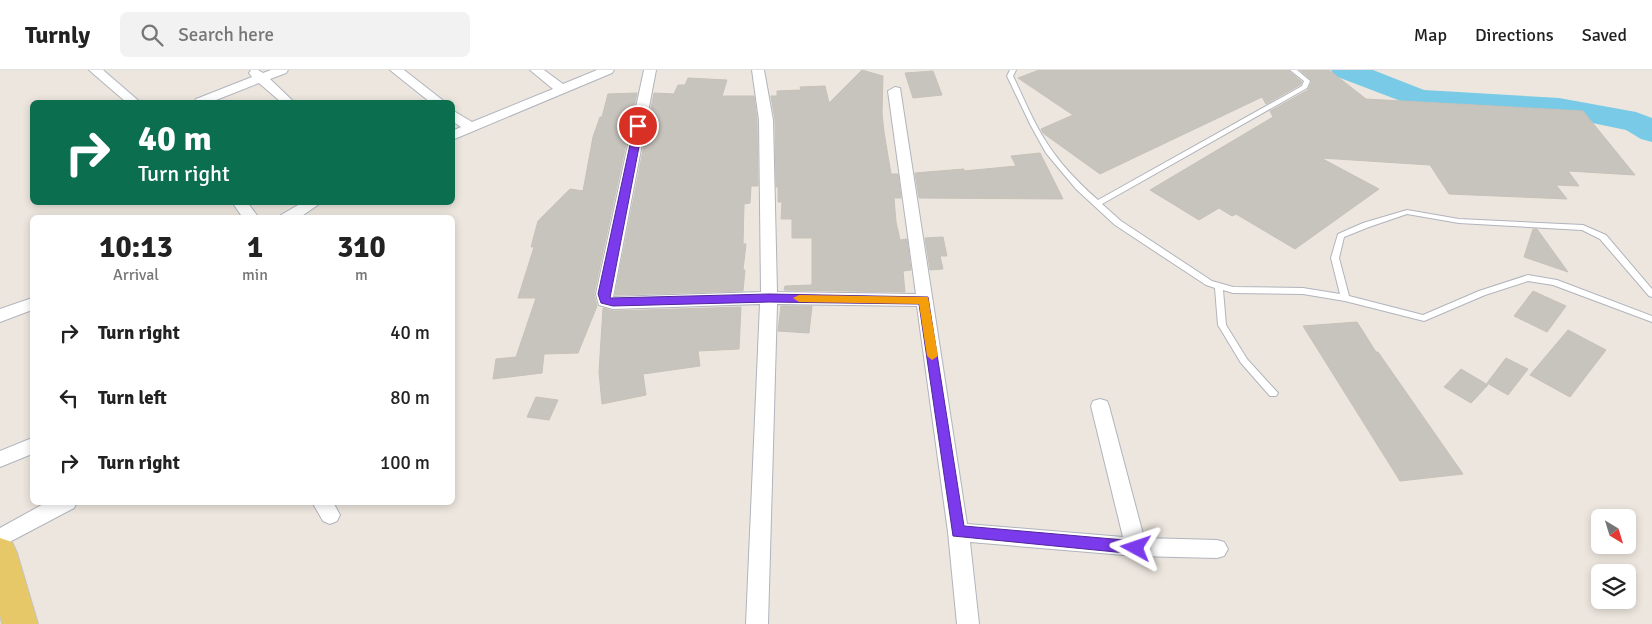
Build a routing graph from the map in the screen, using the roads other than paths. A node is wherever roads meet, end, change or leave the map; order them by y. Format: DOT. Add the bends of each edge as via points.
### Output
graph roads {
  1 [pos="95,70"];
  2 [pos="282,70"];
  3 [pos="396,70"];
  4 [pos="536,70"];
  5 [pos="608,70"];
  6 [pos="650,70"];
  7 [pos="758,70"];
  8 [pos="1013,70"];
  9 [pos="1293,70"];
  10 [pos="257,74"];
  11 [pos="561,88"];
  12 [pos="895,91"];
  13 [pos="131,100"];
  14 [pos="205,100"];
  15 [pos="286,100"];
  16 [pos="435,100"];
  17 [pos="455,116"];
  18 [pos="470,127"];
  19 [pos="455,134"];
  20 [pos="1097,204"];
  21 [pos="241,205"];
  22 [pos="310,205"];
  23 [pos="250,215"];
  24 [pos="291,215"];
  25 [pos="1219,286"];
  26 [pos="1652,294"];
  27 [pos="769,298"];
  28 [pos="1345,298"];
  29 [pos="924,300"];
  30 [pos="30,305"];
  31 [pos="0,316"];
  32 [pos="1652,319"];
  33 [pos="1273,394"];
  34 [pos="1100,406"];
  35 [pos="30,447"];
  36 [pos="0,459"];
  37 [pos="61,505"];
  38 [pos="958,532"];
  39 [pos="0,538"];
  40 [pos="1136,548"];
  41 [pos="1218,549"];
  42 [pos="0,553"];
  43 [pos="20,624"];
  44 [pos="757,624"];
  45 [pos="968,624"];
  1 -- 13 [label="street"];
  2 -- 10 [label="street"];
  3 -- 16 [label="street"];
  4 -- 11 [label="street"];
  5 -- 11 [label="street"];
  6 -- 27 [label="street" via="604,301"];
  7 -- 27 [label="street" via="766,120"];
  8 -- 20 [label="lane" via="1010,76 1050,153"];
  9 -- 20 [label="lane" via="1307,81 1305,86"];
  10 -- 14 [label="street"];
  10 -- 15 [label="street"];
  11 -- 18 [label="street"];
  12 -- 29 [label="street"];
  17 -- 18 [label="street"];
  18 -- 19 [label="street"];
  20 -- 25 [label="lane" via="1118,224 1209,283"];
  21 -- 23 [label="street"];
  22 -- 24 [label="street"];
  25 -- 28 [label="lane" via="1233,290 1303,290"];
  25 -- 33 [label="lane" via="1222,325 1244,361"];
  26 -- 28 [label="lane" via="1603,237 1583,228 1458,221 1407,212 1341,236 1335,258"];
  27 -- 29 [label="street"];
  27 -- 44 [label="street"];
  28 -- 32 [label="lane" via="1424,318 1482,293 1528,278 1554,282"];
  29 -- 38 [label="street"];
  30 -- 31 [label="street"];
  34 -- 40 [label="street"];
  35 -- 36 [label="street"];
  37 -- 39 [label="street"];
  38 -- 40 [label="street"];
  38 -- 45 [label="street"];
  40 -- 41 [label="street"];
  42 -- 43 [label="main road"];
}
